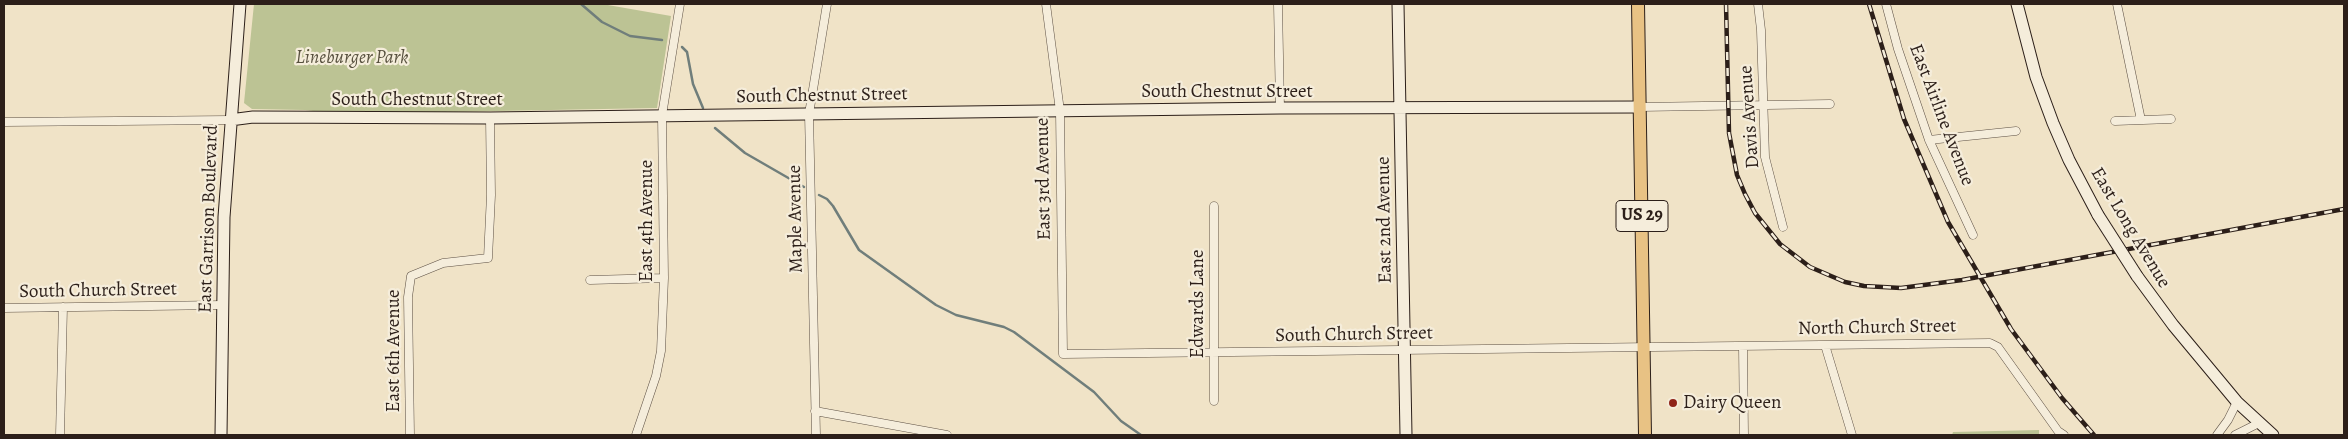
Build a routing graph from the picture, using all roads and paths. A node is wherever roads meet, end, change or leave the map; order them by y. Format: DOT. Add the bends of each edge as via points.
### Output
graph roads {
  1 [pos="240,4"];
  2 [pos="680,4"];
  3 [pos="827,4"];
  4 [pos="1046,4"];
  5 [pos="1278,4"];
  6 [pos="1398,4"];
  7 [pos="1638,4"];
  8 [pos="1758,4"];
  9 [pos="1886,4"];
  10 [pos="2017,4"];
  11 [pos="2117,4"];
  12 [pos="1830,104"];
  13 [pos="1764,106"];
  14 [pos="1640,107"];
  15 [pos="1280,108"];
  16 [pos="1400,108"];
  17 [pos="1060,111"];
  18 [pos="809,114"];
  19 [pos="662,115"];
  20 [pos="490,118"];
  21 [pos="2171,119"];
  22 [pos="230,120"];
  23 [pos="2141,120"];
  24 [pos="2115,121"];
  25 [pos="4,122"];
  26 [pos="2016,130"];
  27 [pos="1928,140"];
  28 [pos="1214,206"];
  29 [pos="1783,227"];
  30 [pos="1973,235"];
  31 [pos="664,278"];
  32 [pos="590,280"];
  33 [pos="223,305"];
  34 [pos="63,307"];
  35 [pos="4,308"];
  36 [pos="1825,345"];
  37 [pos="1742,346"];
  38 [pos="1644,347"];
  39 [pos="1404,351"];
  40 [pos="1214,353"];
  41 [pos="1063,354"];
  42 [pos="1214,401"];
  43 [pos="2237,402"];
  44 [pos="815,411"];
  45 [pos="2259,423"];
  46 [pos="60,435"];
  47 [pos="221,435"];
  48 [pos="410,435"];
  49 [pos="636,435"];
  50 [pos="816,435"];
  51 [pos="947,435"];
  52 [pos="1406,435"];
  53 [pos="1646,435"];
  54 [pos="1744,435"];
  55 [pos="1852,435"];
  56 [pos="2064,435"];
  57 [pos="2217,435"];
  58 [pos="2235,435"];
  59 [pos="2273,435"];
  1 -- 22 [label="street, East Garrison Boulevard"];
  2 -- 19 [label="street, East 4th Avenue"];
  3 -- 18 [label="street, Maple Avenue"];
  4 -- 17 [label="street, East 3rd Avenue"];
  5 -- 15 [label="street"];
  6 -- 16 [label="street, East 2nd Avenue"];
  7 -- 14 [label="main road, US 29"];
  8 -- 13 [label="street, Davis Avenue"];
  9 -- 27 [label="street, East Airline Avenue"];
  10 -- 43 [label="street, East Long Avenue, bridge" via="2036,77 2053,123 2098,214 2173,325"];
  11 -- 23 [label="street"];
  12 -- 13 [label="street"];
  13 -- 14 [label="street"];
  13 -- 29 [label="street, Davis Avenue" via="1765,157"];
  14 -- 16 [label="street, South Chestnut Street"];
  14 -- 38 [label="main road, US 29"];
  15 -- 16 [label="street, South Chestnut Street"];
  15 -- 17 [label="street, South Chestnut Street"];
  16 -- 39 [label="street, East 2nd Avenue"];
  17 -- 18 [label="street, South Chestnut Street"];
  17 -- 41 [label="street, East 3rd Avenue"];
  18 -- 19 [label="street, South Chestnut Street"];
  18 -- 44 [label="street, Maple Avenue"];
  19 -- 20 [label="street, South Chestnut Street"];
  19 -- 31 [label="street, East 4th Avenue"];
  20 -- 22 [label="street, South Chestnut Street" via="253,117"];
  20 -- 48 [label="street, East 6th Avenue" via="488,258 443,263 411,276 408,297"];
  21 -- 23 [label="street"];
  22 -- 25 [label="street, South Chestnut Street"];
  22 -- 33 [label="street, East Garrison Boulevard"];
  23 -- 24 [label="street"];
  26 -- 27 [label="street"];
  27 -- 30 [label="street, East Airline Avenue"];
  28 -- 40 [label="street, Edwards Lane"];
  31 -- 32 [label="street"];
  31 -- 49 [label="street, East 4th Avenue" via="659,363"];
  33 -- 34 [label="street, South Church Street"];
  33 -- 47 [label="street, East Garrison Boulevard"];
  34 -- 35 [label="street, South Church Street"];
  34 -- 46 [label="street"];
  36 -- 37 [label="street, North Church Street"];
  36 -- 55 [label="street"];
  36 -- 56 [label="street, North Church Street" via="1990,344 1998,347"];
  37 -- 38 [label="street, North Church Street"];
  37 -- 54 [label="street"];
  38 -- 39 [label="street, South Church Street"];
  38 -- 53 [label="main road, US 29"];
  39 -- 40 [label="street, South Church Street"];
  39 -- 52 [label="street, East 2nd Avenue"];
  40 -- 41 [label="street, South Church Street"];
  40 -- 42 [label="street, Edwards Lane"];
  43 -- 45 [label="street, East Long Avenue"];
  43 -- 57 [label="street"];
  44 -- 50 [label="street, Maple Avenue"];
  44 -- 51 [label="street"];
  45 -- 58 [label="street"];
  45 -- 59 [label="street, East Long Avenue"];
}
